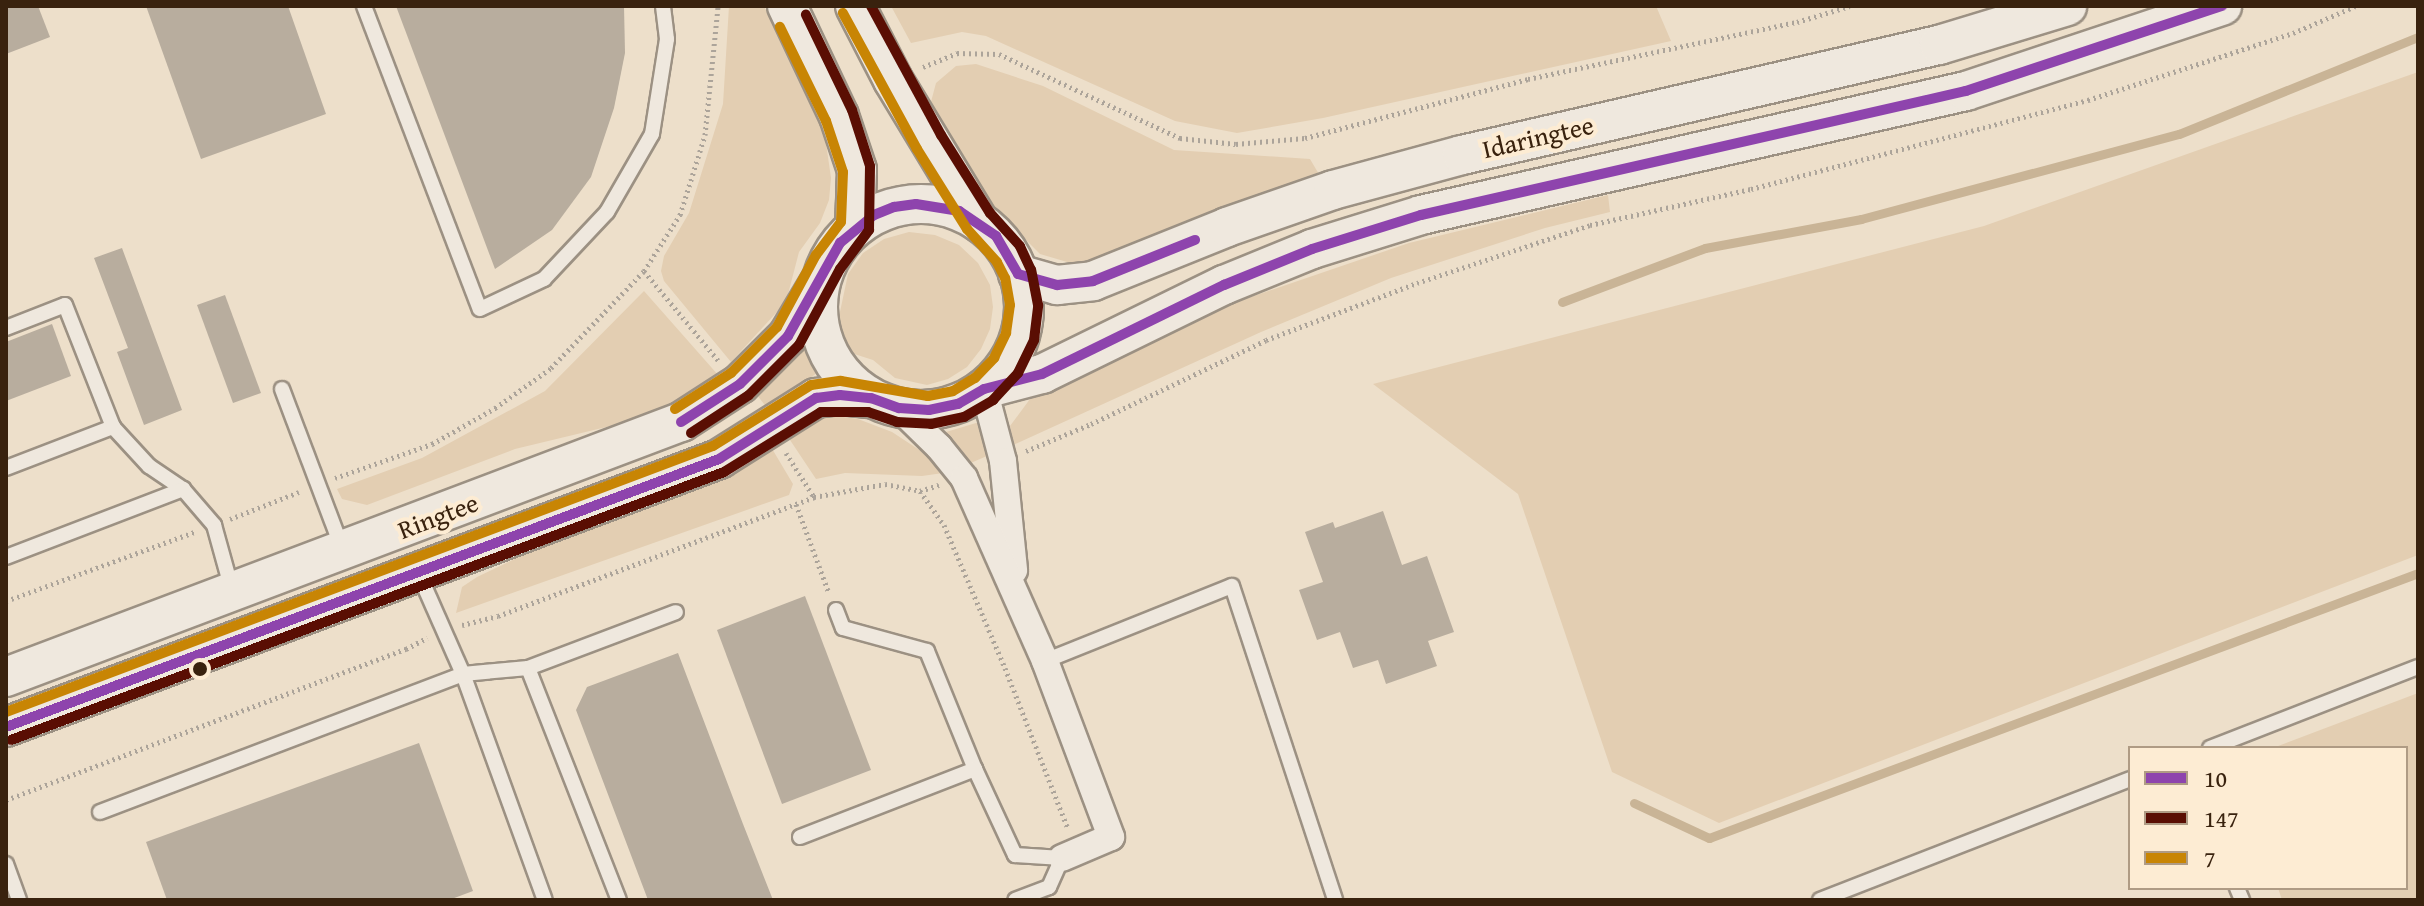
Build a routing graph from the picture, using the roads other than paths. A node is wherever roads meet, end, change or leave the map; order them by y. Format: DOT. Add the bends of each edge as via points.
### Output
graph roads {
  1 [pos="364,6"];
  2 [pos="663,6"];
  3 [pos="787,6"];
  4 [pos="855,6"];
  5 [pos="2067,6"];
  6 [pos="2222,6"];
  7 [pos="979,222"];
  8 [pos="855,227"];
  9 [pos="1018,274"];
  10 [pos="820,282"];
  11 [pos="6,328"];
  12 [pos="282,389"];
  13 [pos="984,389"];
  14 [pos="885,403"];
  15 [pos="113,427"];
  16 [pos="6,468"];
  17 [pos="183,489"];
  18 [pos="343,552"];
  19 [pos="6,557"];
  20 [pos="418,572"];
  21 [pos="232,592"];
  22 [pos="1017,597"];
  23 [pos="836,610"];
  24 [pos="676,612"];
  25 [pos="1045,661"];
  26 [pos="2418,667"];
  27 [pos="528,668"];
  28 [pos="463,674"];
  29 [pos="6,677"];
  30 [pos="6,727"];
  31 [pos="2215,746"];
  32 [pos="975,769"];
  33 [pos="2128,780"];
  34 [pos="100,812"];
  35 [pos="800,837"];
  36 [pos="1069,855"];
  37 [pos="6,864"];
  38 [pos="19,900"];
  39 [pos="545,900"];
  40 [pos="619,900"];
  41 [pos="1015,900"];
  42 [pos="1335,900"];
  43 [pos="1820,900"];
  1 -- 2 [label="lane" via="480,309 544,279 607,212 652,134 667,39"];
  3 -- 8 [label="main road" via="839,116 857,170"];
  4 -- 7 [label="main road"];
  5 -- 9 [label="main road, Idaringtee" via="1939,45 1462,155 1333,190 1093,281 1057,285"];
  6 -- 13 [label="main road, Idaringtee" via="1966,91 1421,215 1312,249 1224,285 1042,374"];
  7 -- 8 [label="main road" via="959,211 916,204 884,211"];
  7 -- 9 [label="main road" via="996,236"];
  8 -- 10 [label="main road" via="834,252"];
  9 -- 13 [label="main road" via="1024,305 1020,337 1006,366"];
  10 -- 14 [label="main road" via="818,316 826,349 844,377"];
  10 -- 18 [label="main road, Ringtee" via="788,336 740,384 681,422"];
  11 -- 15 [label="lane" via="65,305"];
  12 -- 18 [label="lane"];
  13 -- 14 [label="main road" via="958,404 929,410"];
  13 -- 22 [label="street" via="1003,461"];
  14 -- 20 [label="main road, Ringtee" via="840,395 816,398 719,459"];
  14 -- 22 [label="street" via="939,447 964,478"];
  15 -- 16 [label="lane"];
  15 -- 17 [label="lane" via="149,466"];
  17 -- 19 [label="lane"];
  17 -- 21 [label="lane" via="214,525"];
  18 -- 21 [label="main road, Ringtee"];
  20 -- 28 [label="lane"];
  20 -- 30 [label="main road, Ringtee"];
  21 -- 29 [label="main road, Ringtee"];
  22 -- 25 [label="street"];
  23 -- 32 [label="lane" via="843,628 927,651"];
  24 -- 27 [label="lane"];
  25 -- 36 [label="street" via="1111,837"];
  25 -- 42 [label="lane" via="1232,586"];
  26 -- 31 [label="lane"];
  27 -- 28 [label="lane"];
  27 -- 40 [label="lane"];
  28 -- 34 [label="lane"];
  28 -- 39 [label="lane"];
  32 -- 35 [label="lane"];
  32 -- 36 [label="lane" via="1015,855"];
  33 -- 43 [label="lane"];
  36 -- 41 [label="lane" via="1049,887"];
  37 -- 38 [label="lane"];
}
